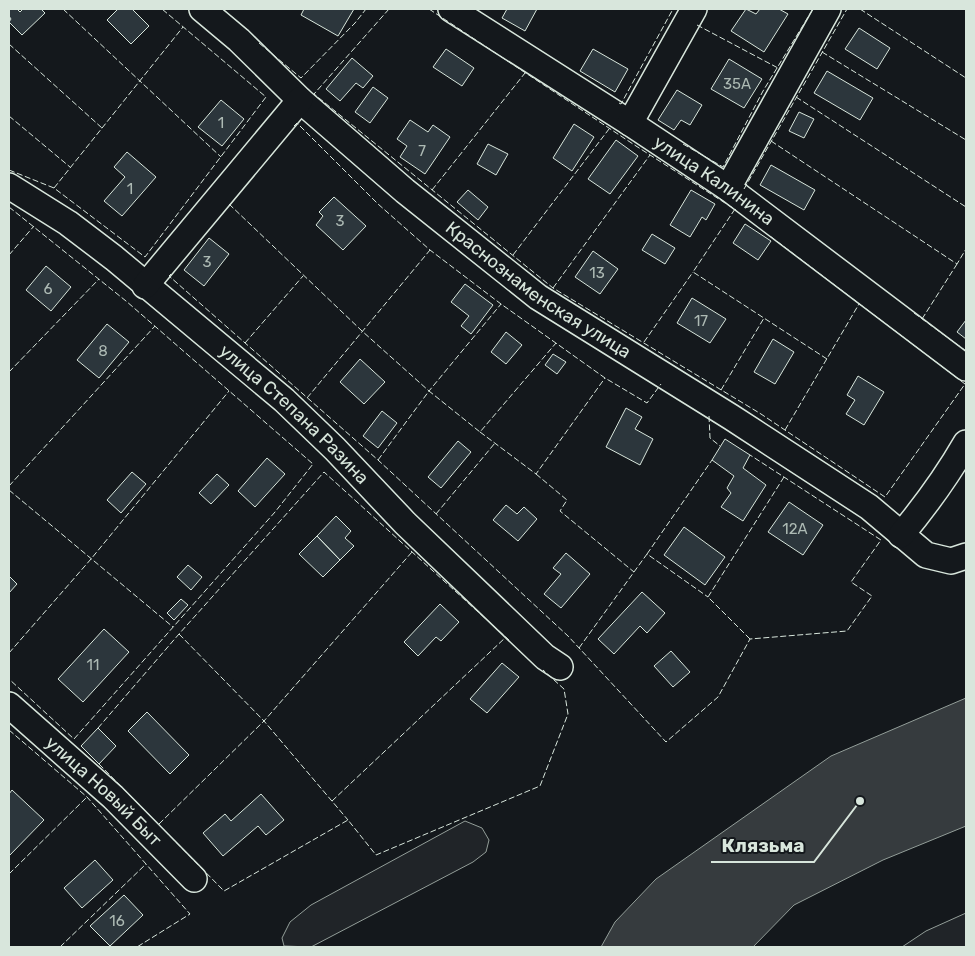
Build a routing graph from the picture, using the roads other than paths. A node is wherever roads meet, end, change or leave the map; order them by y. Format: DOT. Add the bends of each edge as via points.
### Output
graph roads {
  1 [pos="202,9"];
  2 [pos="451,9"];
  3 [pos="694,9"];
  4 [pos="828,9"];
  5 [pos="300,100"];
  6 [pos="630,123"];
  7 [pos="9,186"];
  8 [pos="728,188"];
  9 [pos="146,286"];
  10 [pos="966,368"];
  11 [pos="966,443"];
  12 [pos="901,535"];
  13 [pos="966,556"];
  14 [pos="560,667"];
  15 [pos="9,705"];
  16 [pos="194,880"];
  1 -- 5 [label="street, Краснознаменская улица"];
  2 -- 6 [label="street, улица Калинина"];
  3 -- 6 [label="street"];
  4 -- 8 [label="street"];
  5 -- 9 [label="street"];
  5 -- 12 [label="street, Краснознаменская улица" via="404,191 538,297 731,416 869,507"];
  6 -- 8 [label="street, улица Калинина"];
  7 -- 9 [label="street, улица Степана Разина" via="68,223"];
  8 -- 10 [label="street, улица Калинина"];
  9 -- 14 [label="street, улица Степана Разина" via="284,400 405,523 545,657"];
  11 -- 12 [label="street" via="926,505"];
  12 -- 13 [label="street, Краснознаменская улица" via="926,555 951,561"];
  15 -- 16 [label="street, улица Новый Быт" via="112,797"];
}
